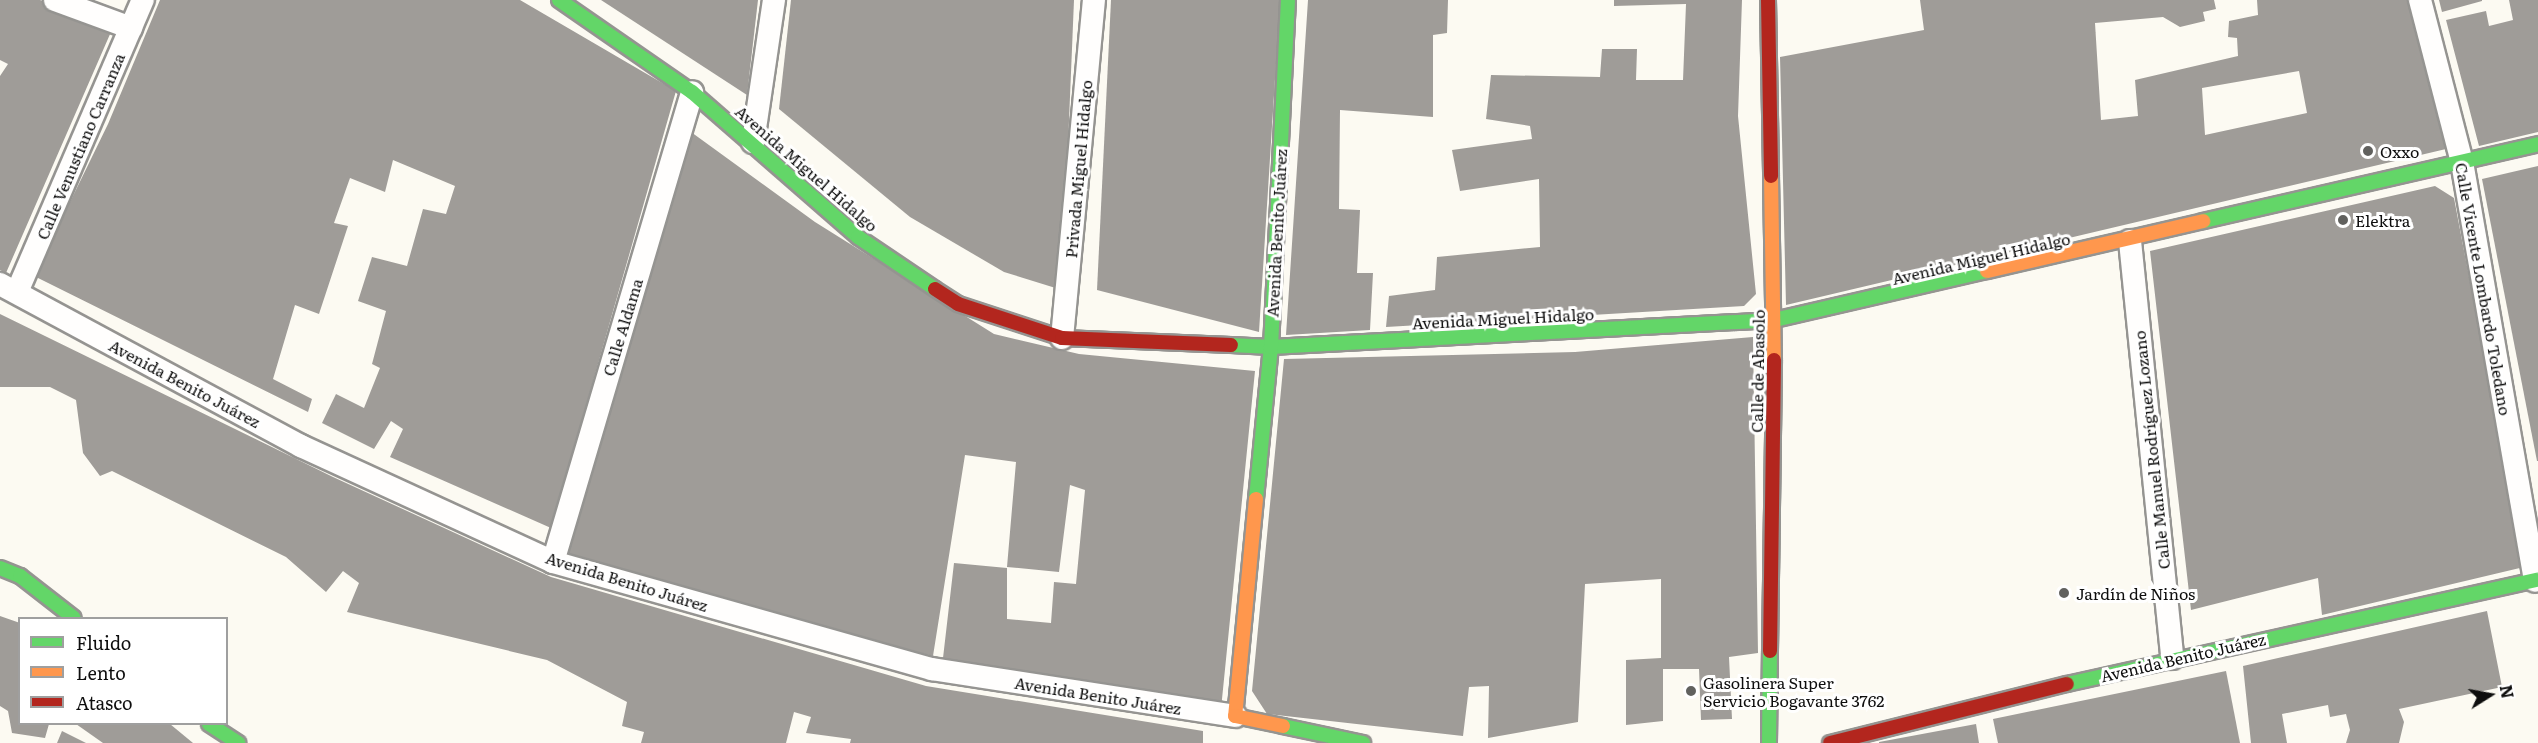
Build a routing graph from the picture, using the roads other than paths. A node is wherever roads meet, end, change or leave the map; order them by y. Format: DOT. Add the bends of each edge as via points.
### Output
graph roads {
  1 [pos="55,0"];
  2 [pos="143,0"];
  3 [pos="774,0"];
  4 [pos="1094,0"];
  5 [pos="1288,0"];
  6 [pos="1768,0"];
  7 [pos="2420,0"];
  8 [pos="566,2"];
  9 [pos="131,28"];
  10 [pos="692,92"];
  11 [pos="753,142"];
  12 [pos="2538,144"];
  13 [pos="2462,162"];
  14 [pos="2130,241"];
  15 [pos="9,288"];
  16 [pos="1774,320"];
  17 [pos="1062,338"];
  18 [pos="1271,347"];
  19 [pos="553,562"];
  20 [pos="0,568"];
  21 [pos="2536,580"];
  22 [pos="73,617"];
  23 [pos="2172,658"];
  24 [pos="1234,716"];
  25 [pos="212,725"];
  26 [pos="238,743"];
  27 [pos="1363,743"];
  28 [pos="1768,743"];
  29 [pos="1830,743"];
  1 -- 9 [label="street"];
  2 -- 9 [label="street, Calle Venustiano Carranza"];
  3 -- 11 [label="street"];
  4 -- 17 [label="street, Privada Miguel Hidalgo"];
  5 -- 18 [label="main road, Avenida Benito Juárez"];
  6 -- 16 [label="main road, Calle de Abasolo"];
  7 -- 13 [label="street, Calle Vicente Lombardo Toledano"];
  8 -- 10 [label="main road, Avenida Miguel Hidalgo"];
  9 -- 15 [label="street, Calle Venustiano Carranza"];
  10 -- 11 [label="main road, Avenida Miguel Hidalgo"];
  10 -- 19 [label="street, Calle Aldama"];
  11 -- 17 [label="main road, Avenida Miguel Hidalgo" via="858,237 957,304"];
  12 -- 13 [label="main road, Avenida Miguel Hidalgo"];
  13 -- 14 [label="main road, Avenida Miguel Hidalgo"];
  13 -- 21 [label="street, Calle Vicente Lombardo Toledano"];
  14 -- 16 [label="main road, Avenida Miguel Hidalgo"];
  14 -- 23 [label="street, Calle Manuel Rodríguez Lozano"];
  15 -- 19 [label="street, Avenida Benito Juárez" via="301,446"];
  16 -- 18 [label="main road, Avenida Miguel Hidalgo"];
  16 -- 28 [label="main road, Calle de Abasolo"];
  17 -- 18 [label="main road, Avenida Miguel Hidalgo"];
  18 -- 24 [label="main road, Avenida Benito Juárez"];
  19 -- 24 [label="street, Avenida Benito Juárez" via="932,669"];
  20 -- 22 [label="main road" via="20,576"];
  21 -- 23 [label="main road, Avenida Benito Juárez"];
  23 -- 29 [label="main road, Avenida Benito Juárez"];
  24 -- 27 [label="main road, Avenida Benito Juárez"];
  25 -- 26 [label="main road"];
}
